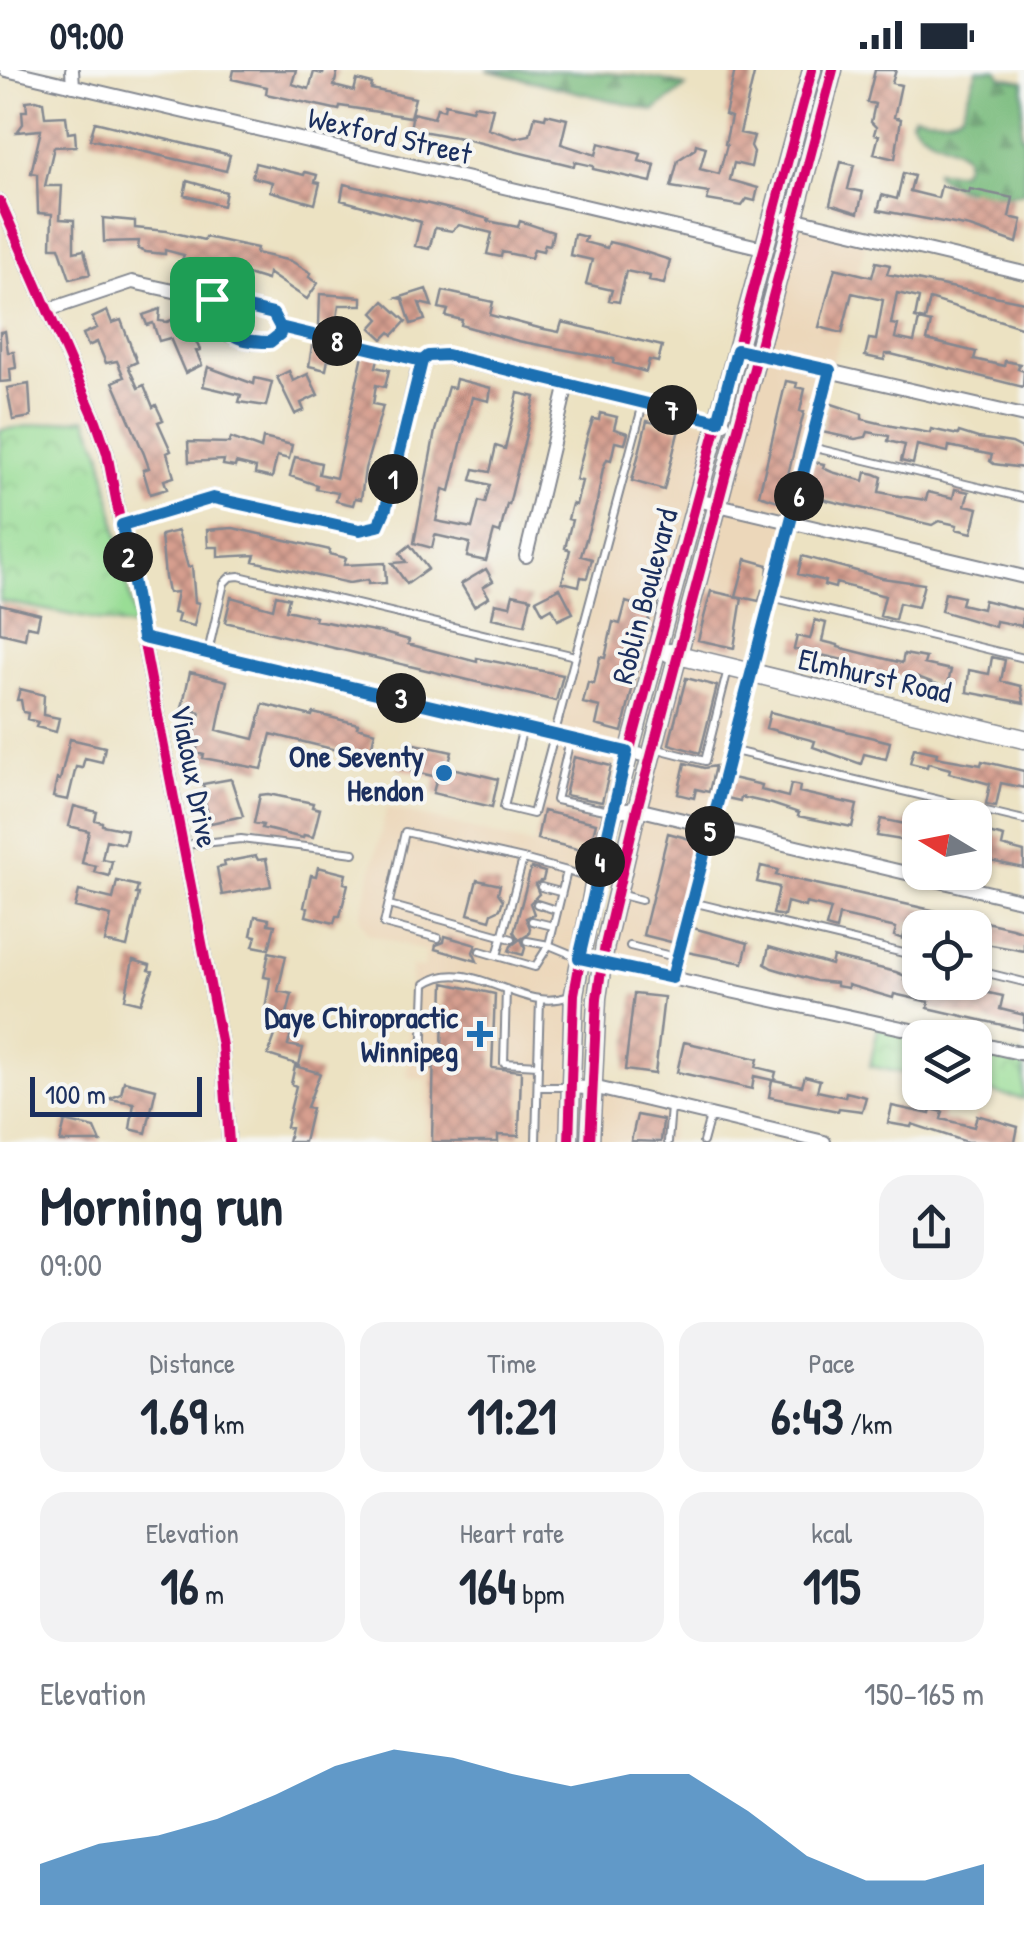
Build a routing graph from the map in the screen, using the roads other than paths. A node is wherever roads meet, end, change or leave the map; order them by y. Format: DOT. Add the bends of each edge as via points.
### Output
graph roads {
  1 [pos="6,70"];
  2 [pos="72,70"];
  3 [pos="812,70"];
  4 [pos="833,70"];
  5 [pos="73,86"];
  6 [pos="0,202"];
  7 [pos="772,214"];
  8 [pos="792,218"];
  9 [pos="763,248"];
  10 [pos="1024,273"];
  11 [pos="212,299"];
  12 [pos="48,310"];
  13 [pos="737,350"];
  14 [pos="757,354"];
  15 [pos="830,370"];
  16 [pos="568,384"];
  17 [pos="643,403"];
  18 [pos="1024,416"];
  19 [pos="718,421"];
  20 [pos="739,426"];
  21 [pos="811,447"];
  22 [pos="1024,498"];
  23 [pos="697,500"];
  24 [pos="719,505"];
  25 [pos="792,522"];
  26 [pos="122,525"];
  27 [pos="526,556"];
  28 [pos="1024,577"];
  29 [pos="771,596"];
  30 [pos="143,638"];
  31 [pos="655,650"];
  32 [pos="208,653"];
  33 [pos="575,656"];
  34 [pos="679,656"];
  35 [pos="1024,658"];
  36 [pos="728,668"];
  37 [pos="750,674"];
  38 [pos="523,727"];
  39 [pos="554,734"];
  40 [pos="570,738"];
  41 [pos="1024,739"];
  42 [pos="730,750"];
  43 [pos="627,752"];
  44 [pos="653,753"];
  45 [pos="637,809"];
  46 [pos="614,811"];
  47 [pos="1024,820"];
  48 [pos="711,827"];
  49 [pos="184,846"];
  50 [pos="354,853"];
  51 [pos="523,859"];
  52 [pos="567,871"];
  53 [pos="595,880"];
  54 [pos="517,881"];
  55 [pos="527,884"];
  56 [pos="541,887"];
  57 [pos="560,892"];
  58 [pos="617,894"];
  59 [pos="512,898"];
  60 [pos="642,900"];
  61 [pos="1024,900"];
  62 [pos="522,901"];
  63 [pos="692,902"];
  64 [pos="537,904"];
  65 [pos="388,905"];
  66 [pos="556,910"];
  67 [pos="507,915"];
  68 [pos="518,918"];
  69 [pos="532,921"];
  70 [pos="553,926"];
  71 [pos="501,937"];
  72 [pos="438,938"];
  73 [pos="512,938"];
  74 [pos="527,942"];
  75 [pos="549,946"];
  76 [pos="630,946"];
  77 [pos="480,951"];
  78 [pos="902,953"];
  79 [pos="496,956"];
  80 [pos="671,956"];
  81 [pos="579,958"];
  82 [pos="602,963"];
  83 [pos="992,974"];
  84 [pos="672,978"];
  85 [pos="1024,982"];
  86 [pos="506,990"];
  87 [pos="574,994"];
  88 [pos="540,1000"];
  89 [pos="902,1028"];
  90 [pos="992,1047"];
  91 [pos="1024,1054"];
  92 [pos="422,1061"];
  93 [pos="538,1065"];
  94 [pos="572,1087"];
  95 [pos="538,1088"];
  96 [pos="592,1088"];
  97 [pos="672,1106"];
  98 [pos="710,1115"];
  99 [pos="229,1142"];
  100 [pos="536,1142"];
  101 [pos="569,1142"];
  102 [pos="590,1142"];
  103 [pos="668,1142"];
  104 [pos="703,1142"];
  105 [pos="824,1142"];
  1 -- 5 [label="street, Wexford Street"];
  2 -- 5 [label="street"];
  3 -- 7 [label="main road, Roblin Boulevard"];
  4 -- 8 [label="main road, Roblin Boulevard"];
  5 -- 9 [label="street, Wexford Street"];
  6 -- 12 [label="street, Vialoux Drive"];
  7 -- 8 [label="street"];
  7 -- 9 [label="main road, Roblin Boulevard"];
  8 -- 10 [label="street"];
  8 -- 14 [label="main road, Roblin Boulevard"];
  9 -- 13 [label="main road, Roblin Boulevard"];
  11 -- 11 [label="street" via="273,314 280,334 262,343 228,334"];
  11 -- 12 [label="street" via="132,282"];
  12 -- 26 [label="street, Vialoux Drive" via="102,438"];
  13 -- 14 [label="street"];
  13 -- 19 [label="main road, Roblin Boulevard"];
  14 -- 15 [label="street"];
  14 -- 20 [label="main road, Roblin Boulevard"];
  15 -- 18 [label="street"];
  15 -- 21 [label="lane"];
  16 -- 17 [label="street"];
  16 -- 26 [label="street" via="428,356 417,373 378,526 360,530 213,498"];
  16 -- 27 [label="street"];
  17 -- 19 [label="street"];
  17 -- 33 [label="lane"];
  19 -- 20 [label="street"];
  19 -- 23 [label="main road, Roblin Boulevard"];
  20 -- 24 [label="main road, Roblin Boulevard"];
  21 -- 22 [label="lane"];
  21 -- 25 [label="lane"];
  23 -- 24 [label="street"];
  23 -- 31 [label="main road, Roblin Boulevard"];
  24 -- 25 [label="street"];
  24 -- 34 [label="main road, Roblin Boulevard"];
  25 -- 28 [label="street"];
  25 -- 29 [label="lane"];
  26 -- 30 [label="street, Vialoux Drive"];
  29 -- 35 [label="lane"];
  29 -- 37 [label="lane"];
  30 -- 32 [label="street"];
  30 -- 49 [label="street, Vialoux Drive"];
  31 -- 34 [label="main road, Elmhurst Road"];
  31 -- 43 [label="main road, Roblin Boulevard"];
  32 -- 33 [label="lane" via="224,583 239,576"];
  32 -- 38 [label="street"];
  33 -- 39 [label="lane"];
  34 -- 36 [label="main road, Elmhurst Road"];
  34 -- 44 [label="main road, Roblin Boulevard"];
  36 -- 37 [label="main road, Elmhurst Road"];
  36 -- 44 [label="lane" via="705,761"];
  37 -- 41 [label="main road, Elmhurst Road"];
  37 -- 42 [label="lane"];
  38 -- 39 [label="street"];
  38 -- 39 [label="lane" via="504,807 533,814"];
  39 -- 40 [label="street"];
  40 -- 43 [label="street"];
  40 -- 46 [label="lane" via="556,800"];
  42 -- 47 [label="lane"];
  42 -- 48 [label="lane"];
  43 -- 44 [label="street"];
  43 -- 46 [label="main road, Roblin Boulevard"];
  44 -- 45 [label="main road, Roblin Boulevard"];
  45 -- 46 [label="street"];
  45 -- 48 [label="street"];
  45 -- 58 [label="main road, Roblin Boulevard"];
  46 -- 53 [label="main road, Roblin Boulevard"];
  48 -- 61 [label="street"];
  48 -- 63 [label="lane"];
  49 -- 50 [label="lane" via="241,839"];
  49 -- 99 [label="street, Vialoux Drive" via="222,1046"];
  51 -- 52 [label="lane"];
  51 -- 54 [label="lane"];
  51 -- 65 [label="lane" via="406,832"];
  52 -- 53 [label="lane"];
  52 -- 57 [label="lane"];
  53 -- 81 [label="main road, Roblin Boulevard"];
  54 -- 55 [label="lane"];
  54 -- 59 [label="lane"];
  56 -- 57 [label="lane"];
  57 -- 66 [label="lane"];
  58 -- 60 [label="lane"];
  58 -- 82 [label="main road, Roblin Boulevard"];
  59 -- 62 [label="lane"];
  59 -- 67 [label="lane"];
  63 -- 78 [label="lane"];
  63 -- 84 [label="lane"];
  64 -- 66 [label="lane"];
  65 -- 71 [label="lane"];
  65 -- 72 [label="lane" via="384,924"];
  66 -- 70 [label="lane"];
  67 -- 68 [label="lane"];
  67 -- 71 [label="lane"];
  69 -- 70 [label="lane"];
  70 -- 75 [label="lane"];
  71 -- 73 [label="lane"];
  71 -- 79 [label="lane"];
  74 -- 75 [label="lane"];
  75 -- 79 [label="lane" via="535,967"];
  75 -- 81 [label="lane"];
  76 -- 80 [label="lane"];
  77 -- 79 [label="lane"];
  81 -- 82 [label="street"];
  81 -- 87 [label="main road, Roblin Boulevard"];
  82 -- 84 [label="street"];
  82 -- 96 [label="main road, Roblin Boulevard"];
  83 -- 85 [label="lane"];
  84 -- 89 [label="street"];
  86 -- 88 [label="lane"];
  86 -- 92 [label="lane" via="456,973 425,984"];
  86 -- 93 [label="lane" via="504,1063"];
  87 -- 88 [label="lane"];
  87 -- 94 [label="main road, Roblin Boulevard"];
  88 -- 93 [label="lane"];
  90 -- 91 [label="street"];
  93 -- 95 [label="lane"];
  94 -- 95 [label="lane"];
  94 -- 96 [label="street"];
  94 -- 101 [label="main road, Roblin Boulevard"];
  95 -- 100 [label="lane"];
  96 -- 97 [label="street"];
  96 -- 102 [label="main road, Roblin Boulevard"];
  97 -- 98 [label="street"];
  97 -- 103 [label="lane"];
  98 -- 104 [label="lane"];
  98 -- 105 [label="street"];
}
